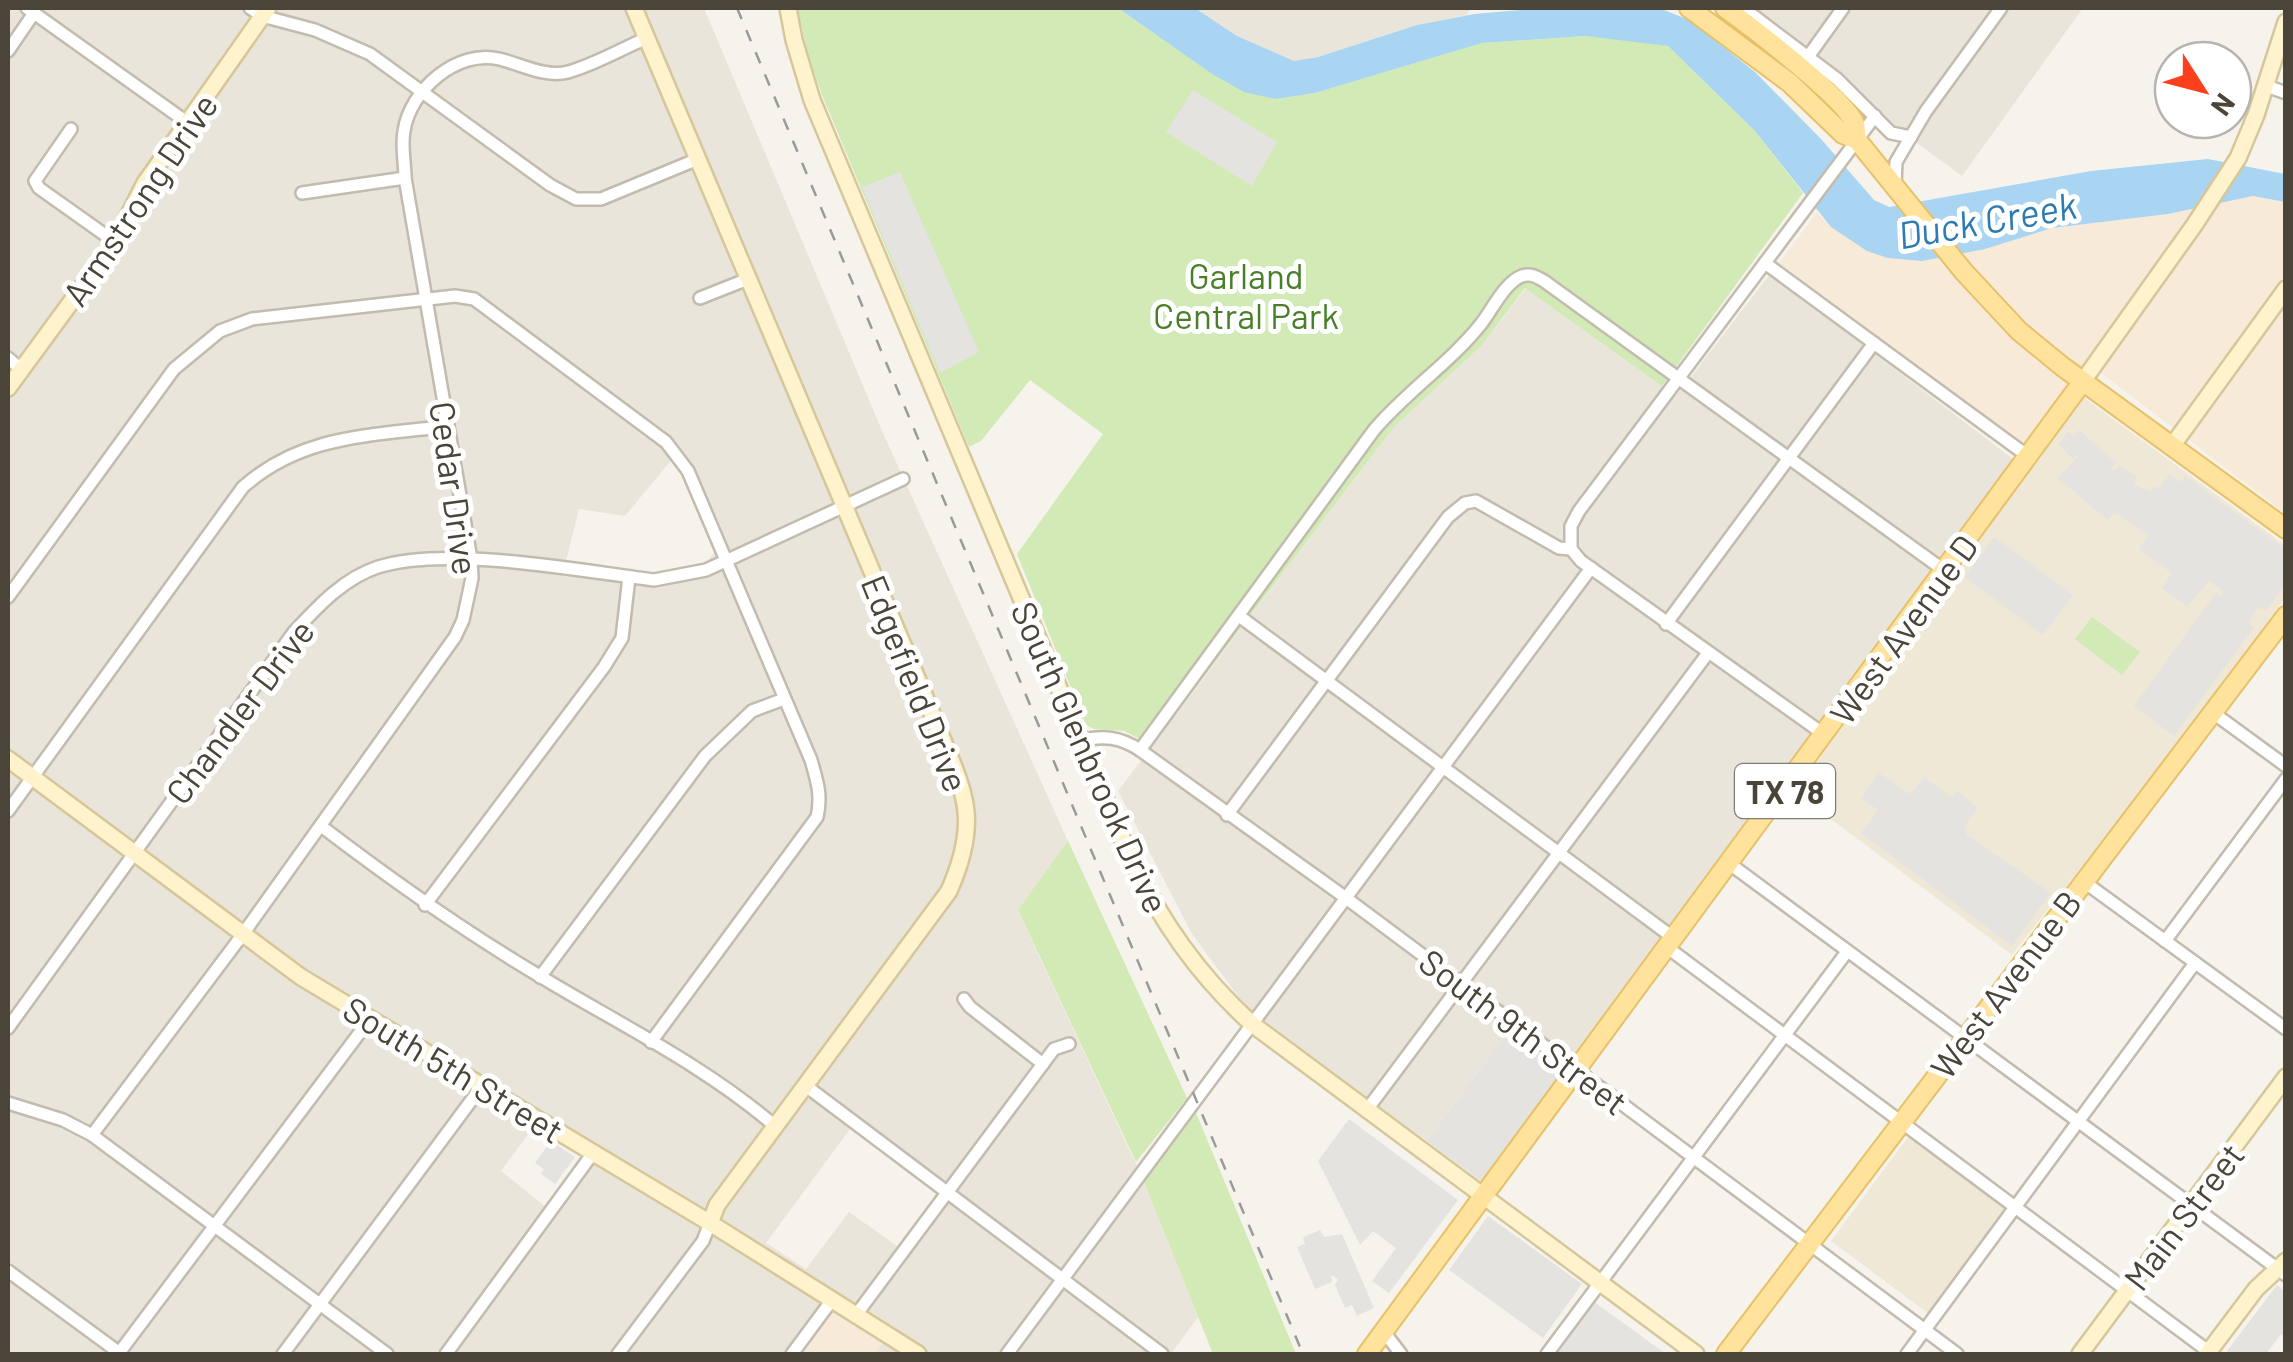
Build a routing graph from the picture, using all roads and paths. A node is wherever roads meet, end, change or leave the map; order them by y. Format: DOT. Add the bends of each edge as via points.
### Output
graph roads {
  1 [pos="634,8"];
  2 [pos="788,8"];
  3 [pos="1689,8"];
  4 [pos="1725,8"];
  5 [pos="1743,8"];
  6 [pos="1843,8"];
  7 [pos="2001,8"];
  8 [pos="30,10"];
  9 [pos="260,10"];
  10 [pos="2286,22"];
  11 [pos="646,38"];
  12 [pos="8,51"];
  13 [pos="1800,69"];
  14 [pos="2264,85"];
  15 [pos="424,92"];
  16 [pos="2286,92"];
  17 [pos="1875,116"];
  18 [pos="188,123"];
  19 [pos="71,129"];
  20 [pos="1860,136"];
  21 [pos="1911,137"];
  22 [pos="698,159"];
  23 [pos="405,178"];
  24 [pos="302,193"];
  25 [pos="1900,193"];
  26 [pos="115,242"];
  27 [pos="1765,263"];
  28 [pos="748,279"];
  29 [pos="2286,289"];
  30 [pos="700,298"];
  31 [pos="427,300"];
  32 [pos="1874,343"];
  33 [pos="8,358"];
  34 [pos="22,370"];
  35 [pos="1678,378"];
  36 [pos="2083,382"];
  37 [pos="8,388"];
  38 [pos="448,426"];
  39 [pos="2172,446"];
  40 [pos="2029,457"];
  41 [pos="1790,458"];
  42 [pos="903,479"];
  43 [pos="844,506"];
  44 [pos="2286,529"];
  45 [pos="1570,549"];
  46 [pos="471,559"];
  47 [pos="727,560"];
  48 [pos="1592,568"];
  49 [pos="1945,572"];
  50 [pos="629,577"];
  51 [pos="8,596"];
  52 [pos="1239,616"];
  53 [pos="2286,616"];
  54 [pos="1666,624"];
  55 [pos="1708,653"];
  56 [pos="1327,681"];
  57 [pos="784,699"];
  58 [pos="2212,712"];
  59 [pos="1824,735"];
  60 [pos="1080,741"];
  61 [pos="1140,750"];
  62 [pos="8,759"];
  63 [pos="2286,766"];
  64 [pos="1443,768"];
  65 [pos="32,777"];
  66 [pos="2286,779"];
  67 [pos="8,810"];
  68 [pos="1227,815"];
  69 [pos="321,826"];
  70 [pos="135,853"];
  71 [pos="1559,853"];
  72 [pos="1730,864"];
  73 [pos="2083,881"];
  74 [pos="1346,898"];
  75 [pos="426,905"];
  76 [pos="243,934"];
  77 [pos="2165,940"];
  78 [pos="1672,944"];
  79 [pos="1846,952"];
  80 [pos="2195,963"];
  81 [pos="540,977"];
  82 [pos="1461,985"];
  83 [pos="964,999"];
  84 [pos="370,1018"];
  85 [pos="1252,1024"];
  86 [pos="8,1028"];
  87 [pos="2286,1030"];
  88 [pos="1785,1036"];
  89 [pos="1963,1038"];
  90 [pos="651,1042"];
  91 [pos="1069,1044"];
  92 [pos="1043,1064"];
  93 [pos="1577,1070"];
  94 [pos="2286,1077"];
  95 [pos="482,1086"];
  96 [pos="806,1086"];
  97 [pos="8,1103"];
  98 [pos="1366,1112"];
  99 [pos="1901,1122"];
  100 [pos="2080,1123"];
  101 [pos="776,1127"];
  102 [pos="92,1135"];
  103 [pos="594,1153"];
  104 [pos="1695,1160"];
  105 [pos="948,1194"];
  106 [pos="1482,1197"];
  107 [pos="2190,1206"];
  108 [pos="2016,1209"];
  109 [pos="710,1223"];
  110 [pos="214,1225"];
  111 [pos="1809,1244"];
  112 [pos="2283,1268"];
  113 [pos="8,1270"];
  114 [pos="1060,1280"];
  115 [pos="1600,1284"];
  116 [pos="2127,1292"];
  117 [pos="832,1300"];
  118 [pos="320,1304"];
  119 [pos="856,1315"];
  120 [pos="1924,1331"];
  121 [pos="1384,1332"];
  122 [pos="120,1354"];
  123 [pos="283,1354"];
  124 [pos="387,1354"];
  125 [pos="446,1354"];
  126 [pos="618,1354"];
  127 [pos="792,1354"];
  128 [pos="918,1354"];
  129 [pos="1007,1354"];
  130 [pos="1162,1354"];
  131 [pos="1367,1354"];
  132 [pos="1401,1354"];
  133 [pos="1547,1354"];
  134 [pos="1696,1354"];
  135 [pos="1726,1354"];
  136 [pos="1907,1354"];
  137 [pos="1957,1354"];
  138 [pos="2080,1354"];
  139 [pos="2210,1354"];
  1 -- 11 [label="street, Edgefield Drive"];
  2 -- 60 [label="street, South Glenbrook Drive" via="812,100"];
  3 -- 13 [label="main road"];
  4 -- 13 [label="main road"];
  5 -- 13 [label="street"];
  6 -- 13 [label="street"];
  7 -- 21 [label="street"];
  8 -- 12 [label="street"];
  8 -- 18 [label="street"];
  9 -- 15 [label="street" via="338,38"];
  9 -- 18 [label="street, Armstrong Drive"];
  10 -- 14 [label="street, West Avenue D"];
  11 -- 15 [label="street, Cedar Drive" via="566,72 481,57 454,65"];
  11 -- 22 [label="street, Edgefield Drive"];
  13 -- 17 [label="street" via="1838,79"];
  13 -- 20 [label="main road" via="1842,134"];
  14 -- 16 [label="street"];
  14 -- 36 [label="street, West Avenue D" via="2241,149"];
  15 -- 22 [label="street" via="576,199 601,199"];
  15 -- 23 [label="street, Cedar Drive" via="404,132"];
  17 -- 20 [label="street"];
  17 -- 21 [label="street" via="1891,133"];
  18 -- 26 [label="street, Armstrong Drive"];
  19 -- 26 [label="street" via="35,181"];
  20 -- 25 [label="main road"];
  20 -- 27 [label="street"];
  21 -- 25 [label="street" via="1896,162"];
  22 -- 28 [label="street, Edgefield Drive"];
  23 -- 24 [label="street"];
  23 -- 31 [label="street, Cedar Drive"];
  25 -- 36 [label="main road" via="2020,331"];
  26 -- 34 [label="street, Armstrong Drive"];
  27 -- 32 [label="street"];
  27 -- 35 [label="street"];
  28 -- 30 [label="street"];
  28 -- 43 [label="street, Edgefield Drive"];
  29 -- 39 [label="street"];
  31 -- 38 [label="street, Cedar Drive"];
  31 -- 47 [label="street" via="474,299 666,442 688,471"];
  31 -- 51 [label="street" via="252,318 220,331 174,369"];
  32 -- 40 [label="street"];
  32 -- 41 [label="street"];
  33 -- 34 [label="street"];
  34 -- 37 [label="street, Armstrong Drive"];
  35 -- 41 [label="street"];
  35 -- 45 [label="street" via="1579,511 1570,526"];
  35 -- 52 [label="street" via="1534,274 1524,275 1468,341 1374,430"];
  36 -- 39 [label="main road"];
  36 -- 40 [label="main road, West Avenue D / TX 78"];
  38 -- 46 [label="street, Cedar Drive"];
  38 -- 65 [label="street" via="325,442 260,472"];
  39 -- 44 [label="main road"];
  40 -- 49 [label="main road, West Avenue D / TX 78"];
  41 -- 49 [label="street"];
  41 -- 54 [label="street"];
  42 -- 43 [label="street, Chandler Drive"];
  43 -- 47 [label="street, Chandler Drive"];
  43 -- 96 [label="street, Edgefield Drive" via="965,798 968,830 949,891"];
  45 -- 48 [label="street"];
  45 -- 56 [label="street" via="1476,501 1456,509"];
  46 -- 50 [label="street, Chandler Drive"];
  46 -- 69 [label="street, Cedar Drive" via="464,620"];
  46 -- 70 [label="street, Chandler Drive" via="378,567 325,599 294,632"];
  47 -- 50 [label="street, Chandler Drive" via="678,578"];
  47 -- 57 [label="street"];
  48 -- 54 [label="street"];
  48 -- 64 [label="street"];
  49 -- 59 [label="main road, West Avenue D / TX 78"];
  50 -- 75 [label="street" via="622,638 604,668"];
  52 -- 56 [label="street"];
  52 -- 61 [label="street"];
  53 -- 58 [label="main road, West Avenue B"];
  54 -- 55 [label="street"];
  55 -- 59 [label="street"];
  55 -- 71 [label="street"];
  56 -- 64 [label="street"];
  56 -- 68 [label="street"];
  57 -- 81 [label="street" via="752,710 704,756"];
  57 -- 90 [label="street" via="820,787 817,817"];
  58 -- 63 [label="street"];
  58 -- 73 [label="main road, West Avenue B"];
  59 -- 72 [label="main road, West Avenue D / TX 78"];
  60 -- 61 [label="street, South 9th Street" via="1110,738"];
  60 -- 85 [label="street, South Glenbrook Drive" via="1167,928"];
  61 -- 68 [label="street, South 9th Street"];
  62 -- 65 [label="street, South 5th Street"];
  64 -- 71 [label="street"];
  64 -- 74 [label="street"];
  65 -- 67 [label="street"];
  65 -- 70 [label="street, South 5th Street"];
  66 -- 77 [label="street"];
  68 -- 74 [label="street, South 9th Street"];
  69 -- 75 [label="street"];
  69 -- 76 [label="street, Cedar Drive"];
  70 -- 76 [label="street, South 5th Street"];
  70 -- 86 [label="street, Chandler Drive"];
  71 -- 78 [label="street"];
  71 -- 82 [label="street"];
  72 -- 78 [label="main road, West Avenue D / TX 78"];
  72 -- 79 [label="street"];
  73 -- 77 [label="street"];
  73 -- 89 [label="main road, West Avenue B"];
  74 -- 82 [label="street, South 9th Street"];
  74 -- 85 [label="street"];
  75 -- 81 [label="street"];
  76 -- 84 [label="street, South 5th Street"];
  76 -- 102 [label="street, Cedar Drive"];
  77 -- 80 [label="street"];
  78 -- 88 [label="street"];
  78 -- 93 [label="main road, West Avenue D / TX 78"];
  79 -- 88 [label="street"];
  79 -- 89 [label="street"];
  80 -- 87 [label="street"];
  80 -- 100 [label="street"];
  81 -- 90 [label="street"];
  82 -- 93 [label="street, South 9th Street"];
  82 -- 98 [label="street"];
  83 -- 92 [label="street"];
  84 -- 95 [label="street, South 5th Street"];
  84 -- 110 [label="street"];
  85 -- 98 [label="street, South Glenbrook Drive"];
  85 -- 114 [label="street"];
  88 -- 99 [label="street"];
  88 -- 104 [label="street"];
  89 -- 99 [label="main road, West Avenue B"];
  89 -- 100 [label="street"];
  90 -- 101 [label="street"];
  91 -- 92 [label="street" via="1054,1049"];
  92 -- 105 [label="street"];
  93 -- 104 [label="street, South 9th Street"];
  93 -- 106 [label="main road, West Avenue D / TX 78"];
  94 -- 107 [label="street, Main Street"];
  95 -- 103 [label="street, South 5th Street"];
  95 -- 118 [label="street"];
  96 -- 101 [label="street, Edgefield Drive"];
  96 -- 105 [label="street"];
  97 -- 102 [label="street"];
  98 -- 106 [label="street, South Glenbrook Drive"];
  99 -- 108 [label="street"];
  99 -- 111 [label="main road, West Avenue B"];
  100 -- 107 [label="street"];
  100 -- 108 [label="street"];
  101 -- 109 [label="street, Edgefield Drive"];
  102 -- 110 [label="street"];
  103 -- 109 [label="street, South 5th Street"];
  103 -- 125 [label="street"];
  104 -- 111 [label="street, South 9th Street"];
  104 -- 115 [label="street"];
  105 -- 114 [label="street"];
  105 -- 119 [label="street"];
  106 -- 115 [label="street, South Glenbrook Drive"];
  106 -- 121 [label="main road, West Avenue D / TX 78"];
  107 -- 112 [label="street"];
  107 -- 116 [label="street, Main Street"];
  108 -- 116 [label="street"];
  108 -- 120 [label="street"];
  109 -- 117 [label="street, South 5th Street"];
  109 -- 126 [label="street, Edgefield Drive"];
  110 -- 118 [label="street"];
  110 -- 122 [label="street"];
  111 -- 120 [label="street, South 9th Street"];
  111 -- 135 [label="main road, West Avenue B"];
  112 -- 139 [label="street" via="2256,1290"];
  113 -- 122 [label="street"];
  114 -- 129 [label="street"];
  114 -- 130 [label="street"];
  115 -- 133 [label="street"];
  115 -- 134 [label="street, South Glenbrook Drive"];
  116 -- 138 [label="street, Main Street"];
  116 -- 139 [label="street"];
  117 -- 119 [label="street, South 5th Street"];
  117 -- 127 [label="street"];
  118 -- 123 [label="street"];
  118 -- 124 [label="street"];
  119 -- 128 [label="street, South 5th Street"];
  120 -- 136 [label="street"];
  120 -- 137 [label="street, South 9th Street"];
  121 -- 131 [label="main road, West Avenue D / TX 78"];
  121 -- 132 [label="street"];
}
